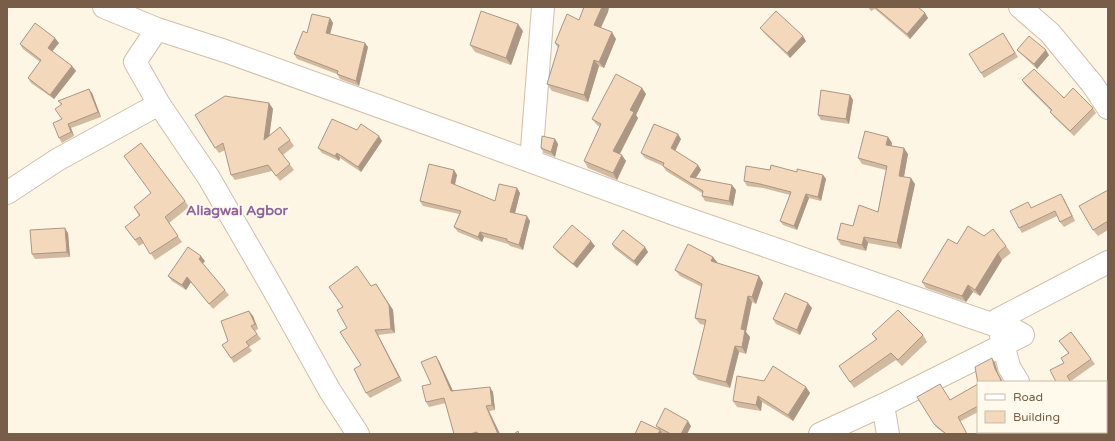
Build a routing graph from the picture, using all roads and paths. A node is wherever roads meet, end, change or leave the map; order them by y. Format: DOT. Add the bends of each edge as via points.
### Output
graph roads {
  1 [pos="105,7"];
  2 [pos="544,7"];
  3 [pos="1020,7"];
  4 [pos="158,29"];
  5 [pos="159,104"];
  6 [pos="1108,108"];
  7 [pos="531,161"];
  8 [pos="7,193"];
  9 [pos="1108,262"];
  10 [pos="997,320"];
  11 [pos="1023,335"];
  12 [pos="1017,381"];
  13 [pos="883,405"];
  14 [pos="358,434"];
  15 [pos="820,434"];
  16 [pos="888,434"];
  1 -- 4 [label="street"];
  2 -- 7 [label="street"];
  3 -- 6 [label="street" via="1050,33 1093,85"];
  4 -- 5 [label="street" via="135,62"];
  4 -- 7 [label="street"];
  5 -- 8 [label="street" via="57,160"];
  5 -- 14 [label="street" via="209,178 330,391"];
  7 -- 11 [label="street" via="674,214"];
  9 -- 10 [label="street"];
  10 -- 11 [label="street"];
  10 -- 12 [label="street" via="1009,367"];
  11 -- 13 [label="street"];
  13 -- 15 [label="street"];
  13 -- 16 [label="street"];
}
